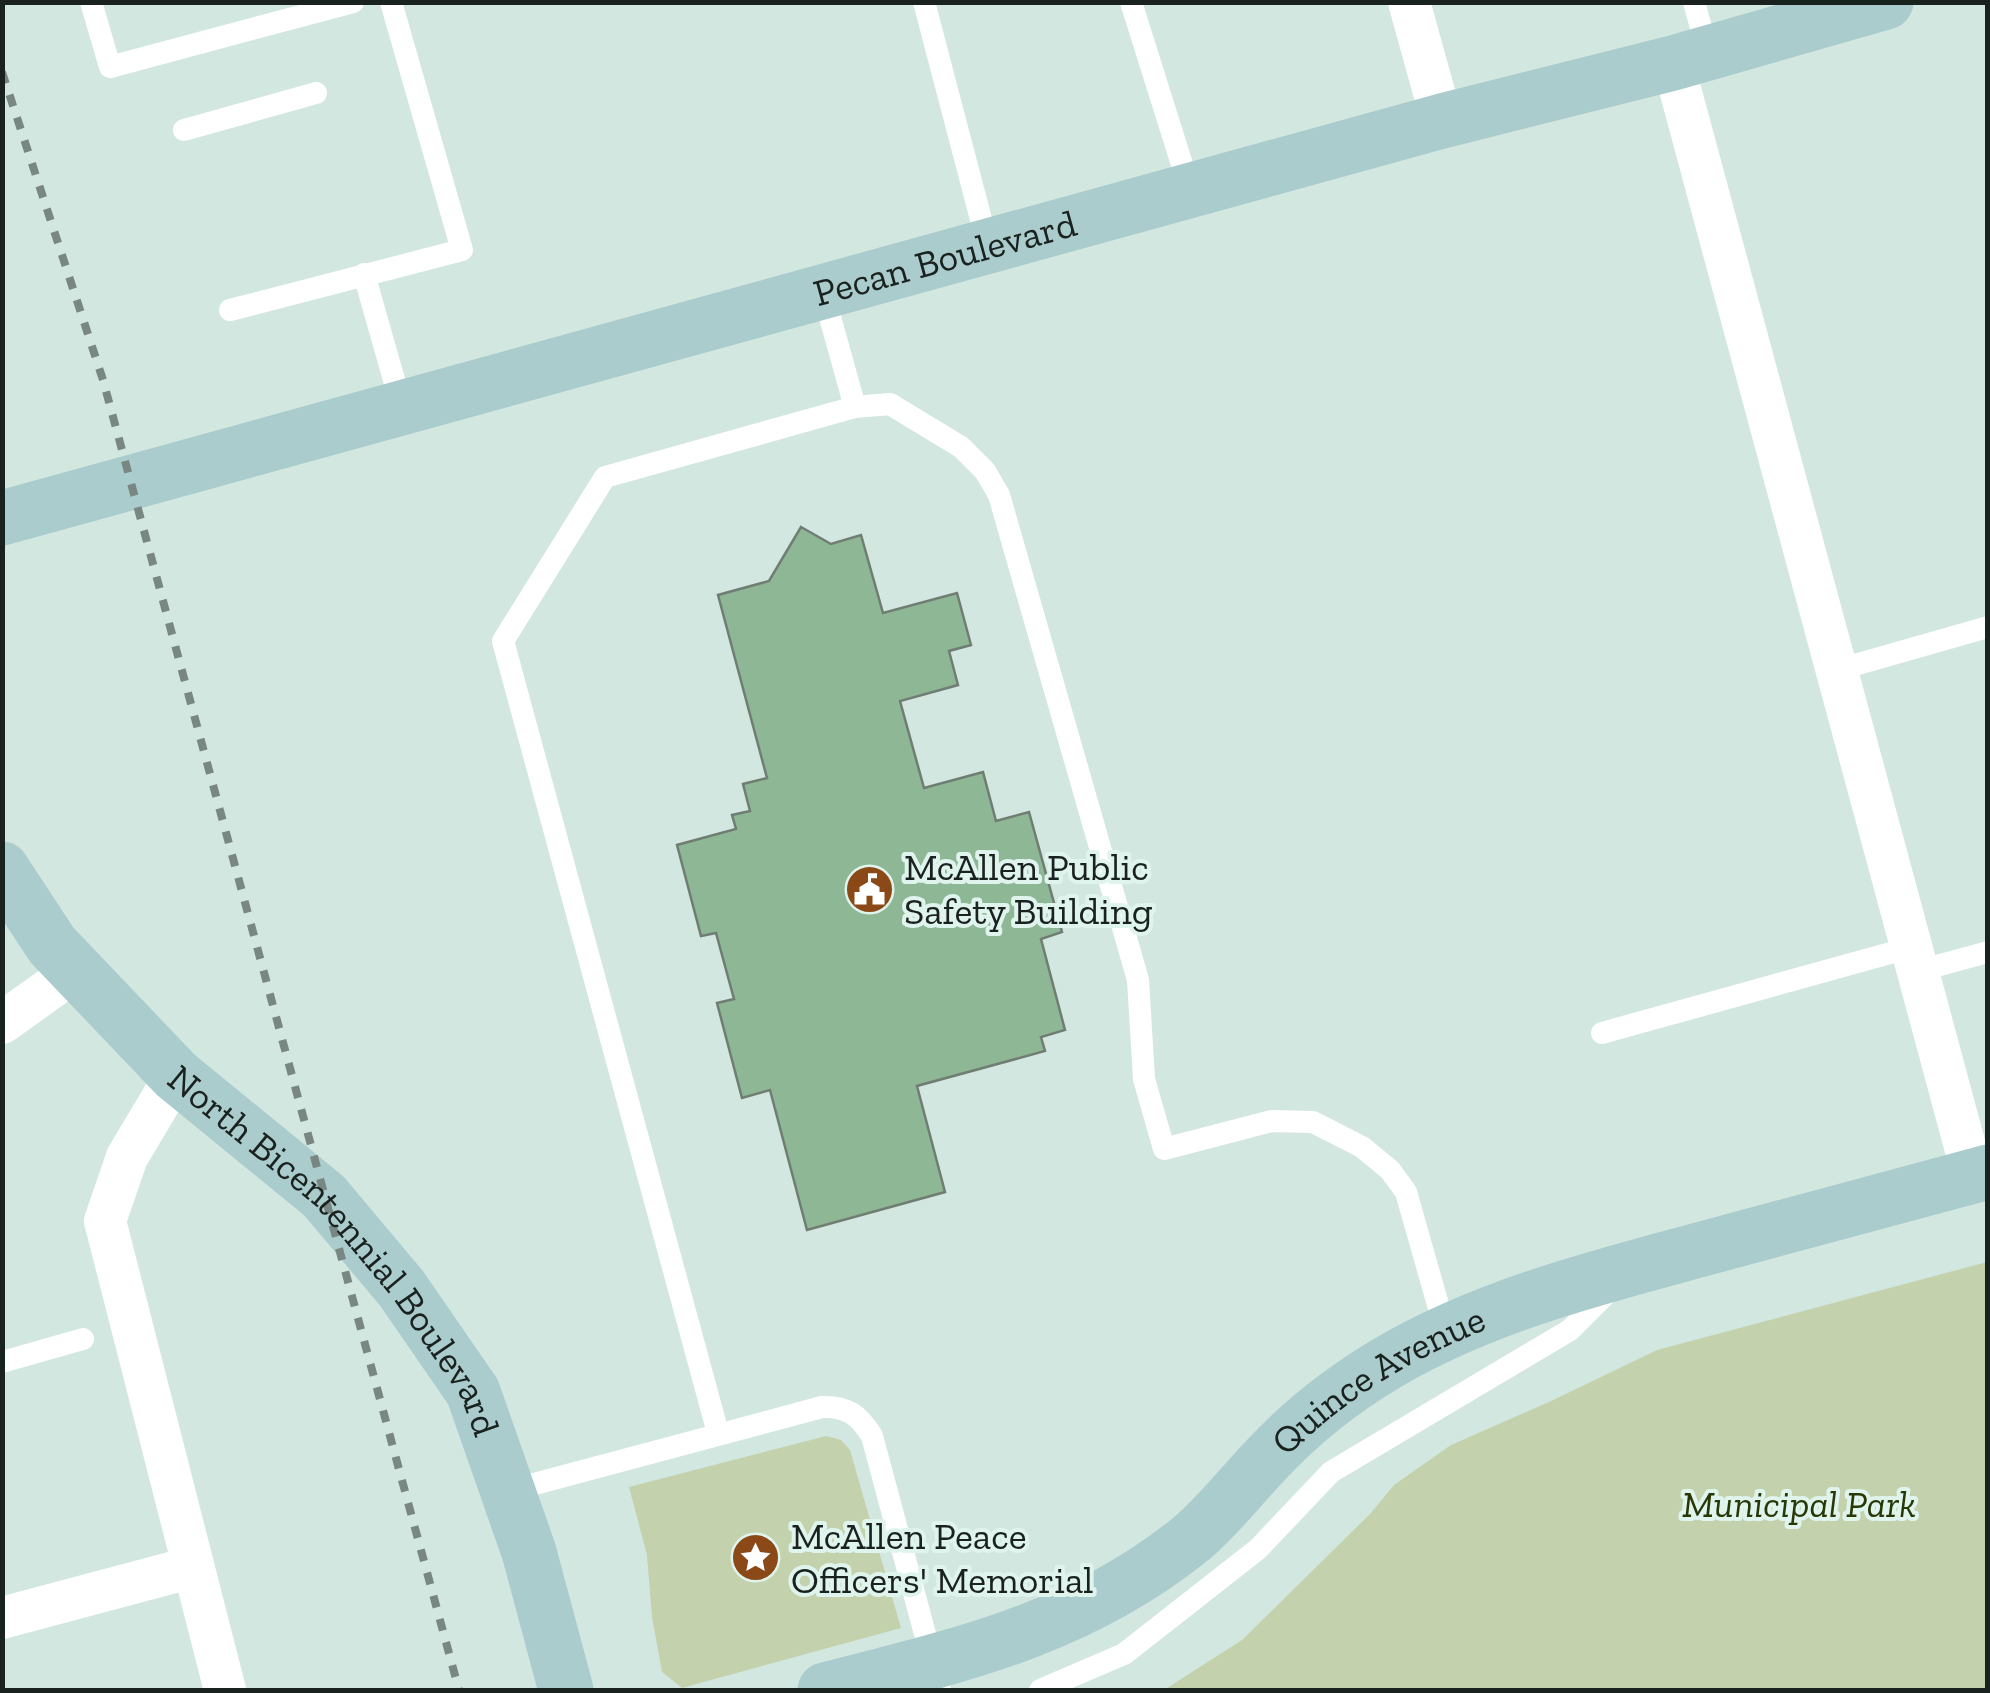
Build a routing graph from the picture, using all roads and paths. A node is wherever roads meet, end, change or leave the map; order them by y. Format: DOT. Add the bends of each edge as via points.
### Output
graph roads {
  1 [pos="91,2"];
  2 [pos="353,2"];
  3 [pos="391,2"];
  4 [pos="924,2"];
  5 [pos="1131,2"];
  6 [pos="1409,2"];
  7 [pos="1886,2"];
  8 [pos="1692,39"];
  9 [pos="316,94"];
  10 [pos="1442,120"];
  11 [pos="184,130"];
  12 [pos="1190,190"];
  13 [pos="988,246"];
  14 [pos="364,274"];
  15 [pos="823,292"];
  16 [pos="230,310"];
  17 [pos="855,407"];
  18 [pos="402,408"];
  19 [pos="2,518"];
  20 [pos="1988,627"];
  21 [pos="1837,670"];
  22 [pos="2,869"];
  23 [pos="1988,952"];
  24 [pos="1915,959"];
  25 [pos="76,970"];
  26 [pos="2,1023"];
  27 [pos="1602,1033"];
  28 [pos="176,1074"];
  29 [pos="1980,1174"];
  30 [pos="1633,1268"];
  31 [pos="1446,1334"];
  32 [pos="83,1339"];
  33 [pos="2,1362"];
  34 [pos="718,1433"];
  35 [pos="508,1492"];
  36 [pos="193,1566"];
  37 [pos="2,1618"];
  38 [pos="936,1676"];
  39 [pos="225,1690"];
  40 [pos="566,1690"];
  41 [pos="825,1690"];
  42 [pos="1040,1690"];
  1 -- 2 [label="lane" via="110,67"];
  3 -- 14 [label="lane" via="462,250"];
  4 -- 13 [label="lane"];
  5 -- 12 [label="lane"];
  6 -- 10 [label="street"];
  7 -- 8 [label="main road, Pecan Boulevard"];
  8 -- 10 [label="main road, Pecan Boulevard"];
  8 -- 21 [label="street"];
  9 -- 11 [label="lane"];
  10 -- 12 [label="main road, Pecan Boulevard"];
  12 -- 13 [label="main road, Pecan Boulevard"];
  13 -- 15 [label="main road, Pecan Boulevard"];
  14 -- 16 [label="lane"];
  14 -- 18 [label="lane"];
  15 -- 17 [label="lane"];
  15 -- 18 [label="main road, Pecan Boulevard"];
  17 -- 31 [label="lane" via="890,404 960,446 998,495 1138,980 1144,1079 1164,1149 1272,1121 1314,1122 1362,1147 1406,1192"];
  17 -- 34 [label="lane" via="605,477 503,641"];
  18 -- 19 [label="main road, Pecan Boulevard"];
  20 -- 21 [label="lane"];
  21 -- 24 [label="street"];
  22 -- 25 [label="main road, North Bicentennial Boulevard"];
  23 -- 24 [label="lane"];
  24 -- 27 [label="lane"];
  24 -- 29 [label="street"];
  25 -- 26 [label="street"];
  25 -- 28 [label="main road, North Bicentennial Boulevard"];
  28 -- 35 [label="main road, North Bicentennial Boulevard" via="324,1196 402,1289 473,1392"];
  28 -- 36 [label="street" via="127,1157 105,1222"];
  29 -- 30 [label="main road, Quince Avenue"];
  30 -- 31 [label="main road, Quince Avenue"];
  30 -- 42 [label="lane" via="1570,1330 1331,1472 1258,1549 1124,1654"];
  31 -- 38 [label="main road, Quince Avenue" via="1392,1360 1301,1424 1196,1534 1120,1590"];
  32 -- 33 [label="lane"];
  34 -- 35 [label="lane"];
  34 -- 38 [label="lane" via="822,1407 840,1406 864,1422"];
  35 -- 40 [label="main road, North Bicentennial Boulevard"];
  36 -- 37 [label="street"];
  36 -- 39 [label="street"];
  38 -- 41 [label="main road, Quince Avenue"];
}
